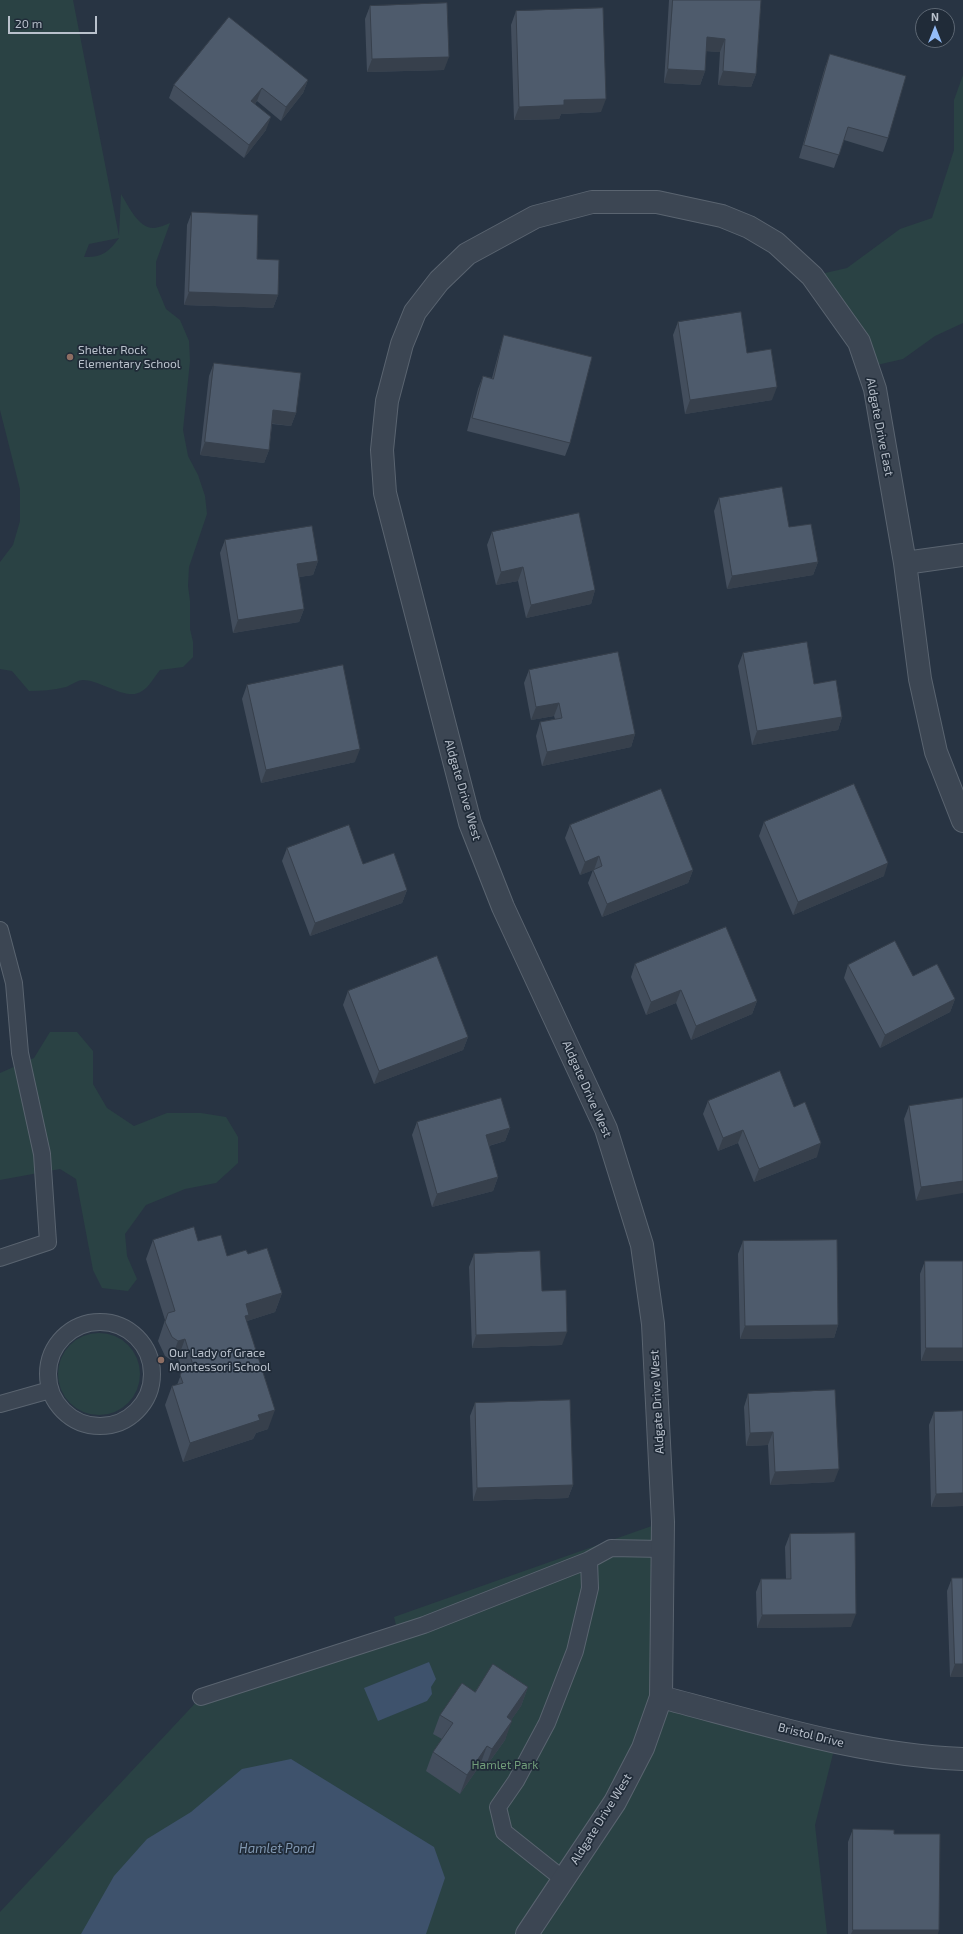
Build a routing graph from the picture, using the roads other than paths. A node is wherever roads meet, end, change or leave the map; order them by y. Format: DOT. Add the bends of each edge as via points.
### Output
graph roads {
  1 [pos="448,272"];
  2 [pos="963,555"];
  3 [pos="905,563"];
  4 [pos="963,821"];
  5 [pos="0,930"];
  6 [pos="0,1258"];
  7 [pos="50,1390"];
  8 [pos="0,1404"];
  9 [pos="662,1549"];
  10 [pos="589,1560"];
  11 [pos="201,1697"];
  12 [pos="661,1697"];
  13 [pos="963,1759"];
  14 [pos="563,1879"];
  15 [pos="527,1934"];
  1 -- 3 [label="street, Aldgate Drive East" via="467,254 535,217 592,202 657,202 722,216 749,227 776,243 812,276 859,342 875,389"];
  1 -- 9 [label="street, Aldgate Drive West" via="415,312 402,344 387,401 382,450 385,493 470,823 503,907 606,1129 642,1245 653,1324 663,1522"];
  2 -- 3 [label="street"];
  3 -- 4 [label="street, Aldgate Drive East" via="920,679 936,752"];
  5 -- 6 [label="lane" via="14,983 20,1053 42,1154 48,1242"];
  7 -- 7 [label="lane" via="58,1405 71,1418 88,1425 107,1426 124,1420 138,1409 148,1394 152,1376 150,1360 132,1332 118,1325 101,1322 85,1324 70,1331 58,1342 50,1357 47,1373"];
  7 -- 8 [label="lane"];
  9 -- 10 [label="lane" via="611,1548"];
  9 -- 12 [label="street, Aldgate Drive West"];
  10 -- 11 [label="lane" via="424,1625"];
  10 -- 14 [label="lane" via="590,1588 575,1651 547,1723 516,1781 498,1807 504,1832"];
  12 -- 13 [label="street, Bristol Drive" via="836,1742 928,1758"];
  12 -- 14 [label="street, Aldgate Drive West" via="643,1748 614,1802"];
  14 -- 15 [label="street, Aldgate Drive West"];
}
